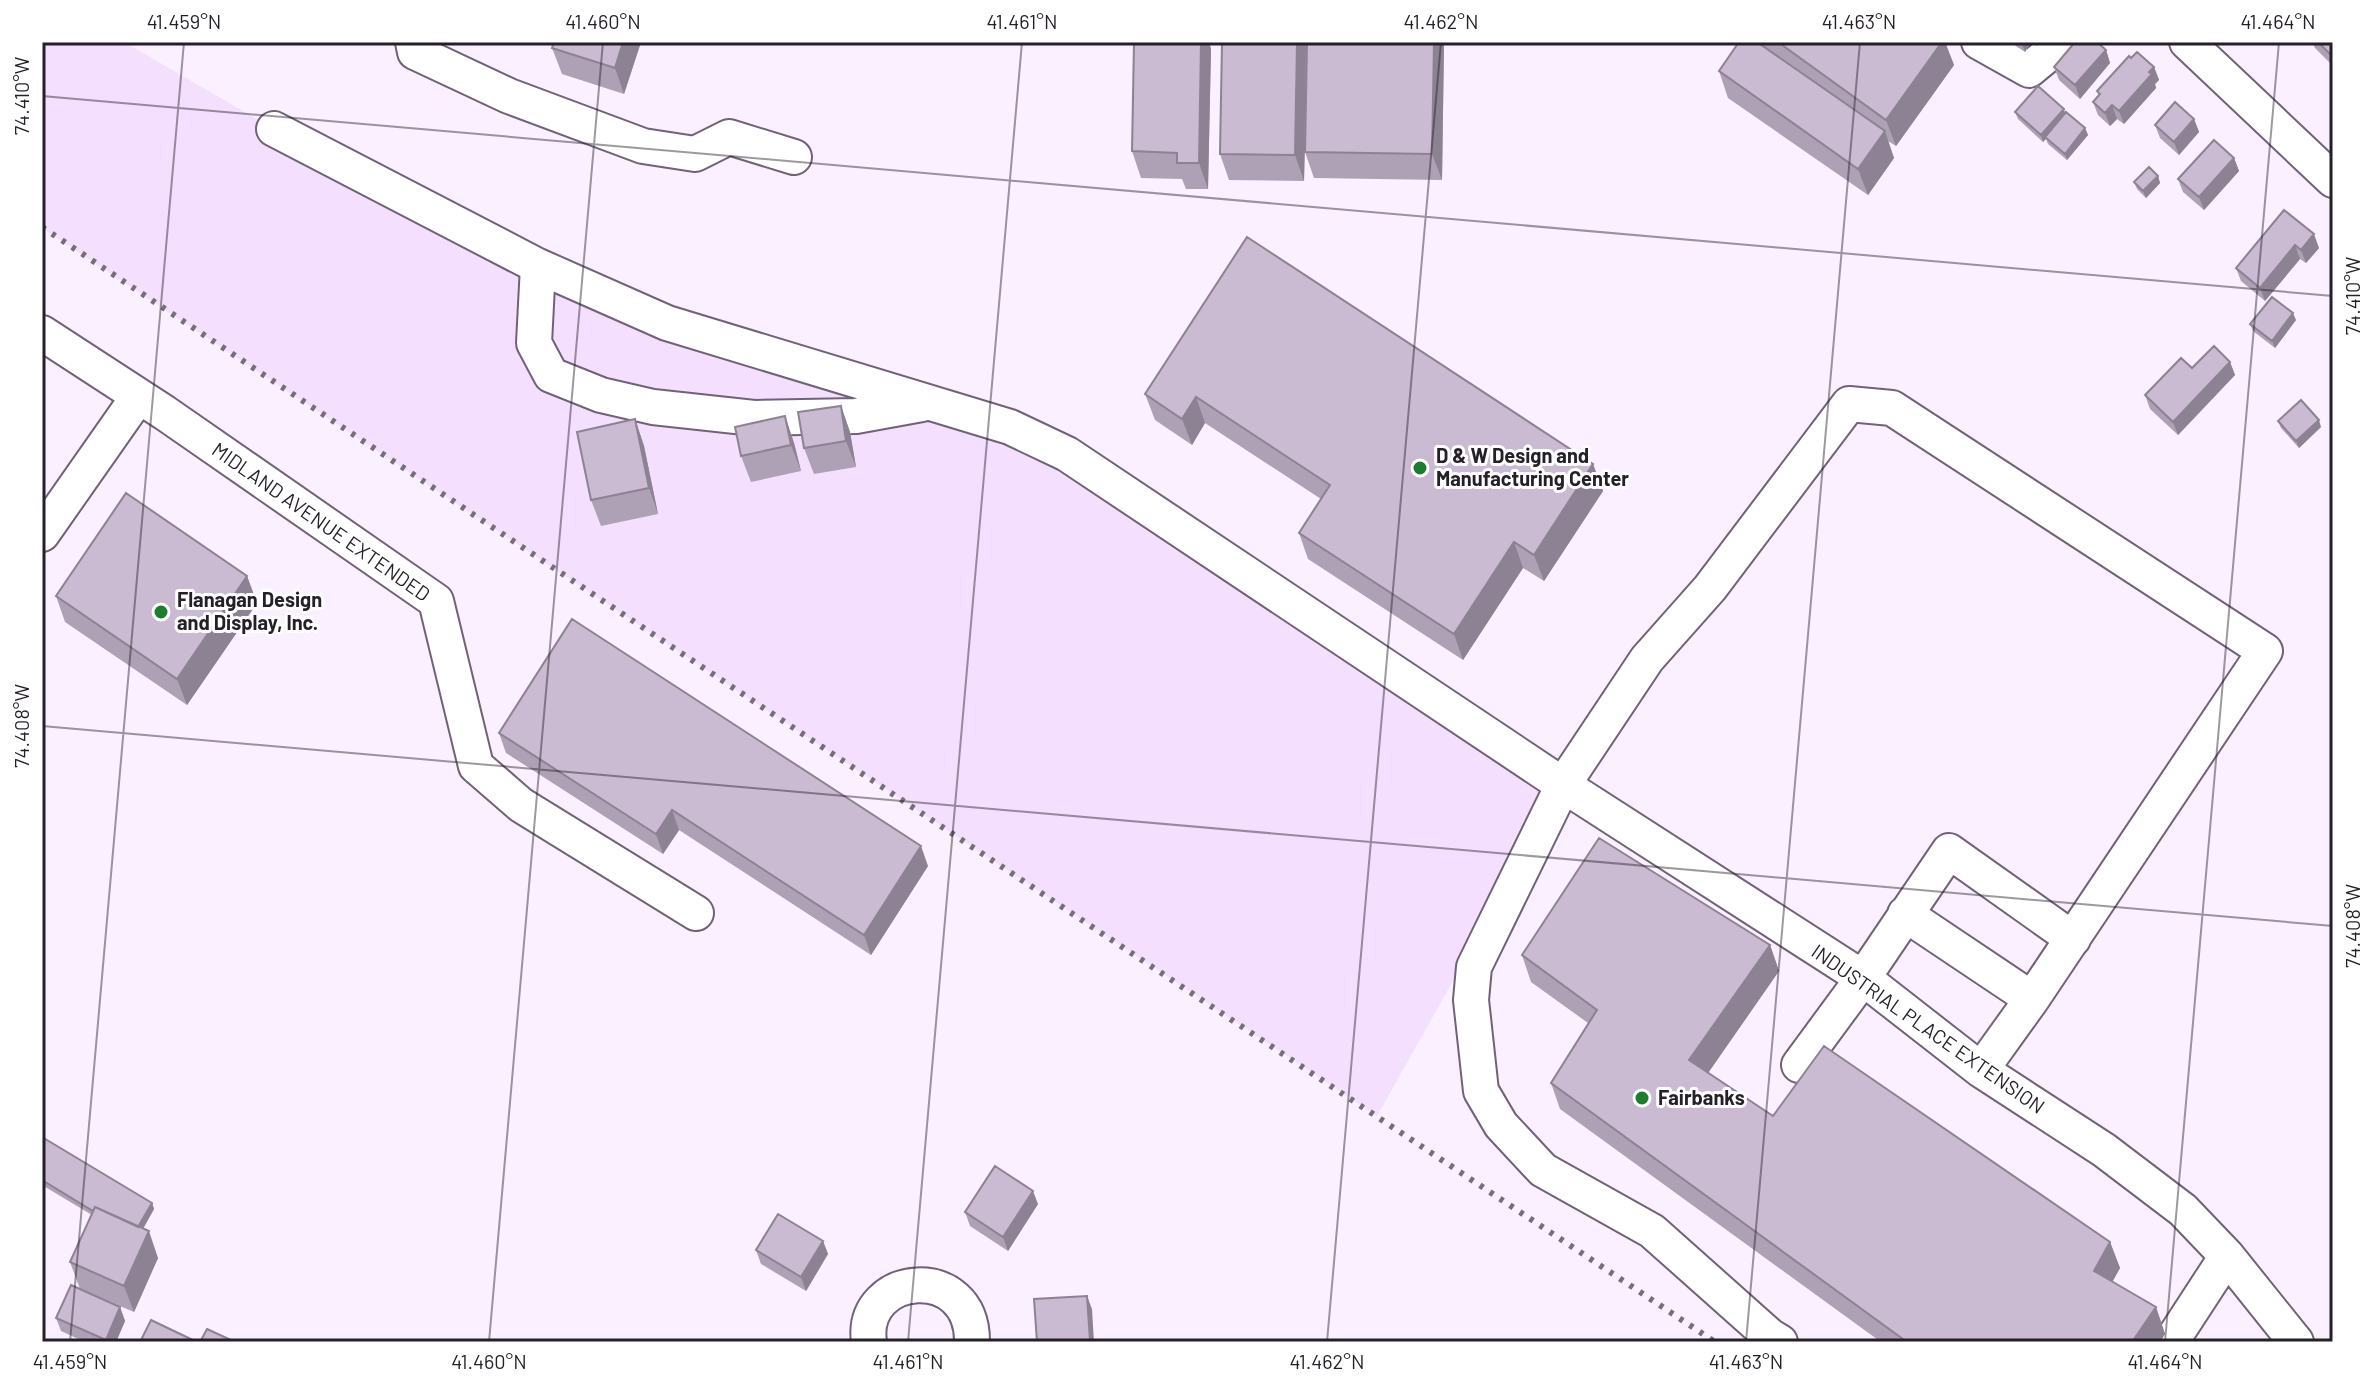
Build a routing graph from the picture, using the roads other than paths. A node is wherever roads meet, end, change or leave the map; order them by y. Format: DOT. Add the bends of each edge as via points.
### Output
graph roads {
  1 [pos="413,42"];
  2 [pos="1979,42"];
  3 [pos="2063,42"];
  4 [pos="2187,42"];
  5 [pos="274,129"];
  6 [pos="794,157"];
  7 [pos="2333,180"];
  8 [pos="538,266"];
  9 [pos="42,333"];
  10 [pos="929,403"];
  11 [pos="152,405"];
  12 [pos="42,534"];
  13 [pos="1563,785"];
  14 [pos="696,913"];
  15 [pos="1905,914"];
  16 [pos="2073,939"];
  17 [pos="1863,978"];
  18 [pos="2032,999"];
  19 [pos="1799,1065"];
  20 [pos="1981,1070"];
  21 [pos="2227,1256"];
  22 [pos="869,1342"];
  23 [pos="972,1342"];
  24 [pos="1780,1342"];
  25 [pos="2171,1342"];
  26 [pos="2296,1342"];
  1 -- 6 [label="street" via="415,52 509,96 643,146 695,154 729,137"];
  2 -- 3 [label="street" via="2029,70"];
  4 -- 7 [label="street"];
  5 -- 8 [label="street, INDUSTRIAL PLACE EXTENSION"];
  8 -- 10 [label="street, INDUSTRIAL PLACE EXTENSION" via="667,323"];
  8 -- 10 [label="street" via="534,343 551,375 601,395 653,407 754,418 856,416"];
  9 -- 11 [label="street, MIDLAND AVENUE EXTENDED"];
  10 -- 13 [label="street, INDUSTRIAL PLACE EXTENSION" via="1010,427 1067,454"];
  11 -- 12 [label="street"];
  11 -- 14 [label="street, MIDLAND AVENUE EXTENDED" via="436,601 476,766 521,805"];
  13 -- 16 [label="street" via="1647,659 1710,588 1849,404 1892,408 2265,651"];
  13 -- 17 [label="street, INDUSTRIAL PLACE EXTENSION"];
  13 -- 24 [label="street" via="1474,967 1471,1000 1481,1091 1501,1125 1543,1170 1652,1231"];
  15 -- 16 [label="street" via="1949,851"];
  15 -- 17 [label="street"];
  15 -- 18 [label="street"];
  16 -- 18 [label="street"];
  17 -- 19 [label="street"];
  17 -- 20 [label="street, INDUSTRIAL PLACE EXTENSION"];
  18 -- 20 [label="street"];
  20 -- 21 [label="street, INDUSTRIAL PLACE EXTENSION" via="2104,1150 2183,1210"];
  21 -- 25 [label="street"];
  21 -- 26 [label="street, INDUSTRIAL PLACE EXTENSION"];
  22 -- 23 [label="street" via="871,1319 879,1305 899,1289 923,1284 955,1297 966,1311"];
}
